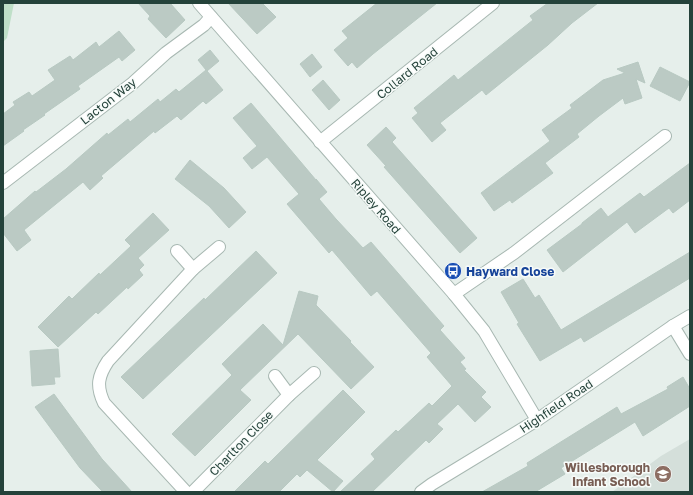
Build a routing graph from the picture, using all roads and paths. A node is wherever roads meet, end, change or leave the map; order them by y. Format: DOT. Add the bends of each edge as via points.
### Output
graph roads {
  1 [pos="199,3"];
  2 [pos="493,3"];
  3 [pos="211,17"];
  4 [pos="665,136"];
  5 [pos="320,142"];
  6 [pos="3,183"];
  7 [pos="219,247"];
  8 [pos="177,251"];
  9 [pos="193,269"];
  10 [pos="454,294"];
  11 [pos="690,316"];
  12 [pos="673,326"];
  13 [pos="690,354"];
  14 [pos="314,373"];
  15 [pos="275,376"];
  16 [pos="289,395"];
  17 [pos="537,420"];
  18 [pos="186,492"];
  19 [pos="193,492"];
  20 [pos="421,492"];
  1 -- 3 [label="street, Ripley Road"];
  2 -- 5 [label="street, Collard Road"];
  3 -- 5 [label="street, Ripley Road"];
  3 -- 6 [label="street, Lacton Way" via="133,83"];
  4 -- 10 [label="street" via="514,253"];
  5 -- 10 [label="street, Ripley Road"];
  7 -- 9 [label="street"];
  8 -- 9 [label="street"];
  9 -- 18 [label="street" via="108,361 98,382 104,403"];
  10 -- 17 [label="street, Ripley Road" via="484,331"];
  11 -- 12 [label="street, Highfield Road"];
  12 -- 13 [label="street"];
  12 -- 17 [label="street, Highfield Road"];
  14 -- 16 [label="street, Charlton Close"];
  15 -- 16 [label="street"];
  16 -- 19 [label="street, Charlton Close"];
  17 -- 20 [label="street, Highfield Road"];
}
